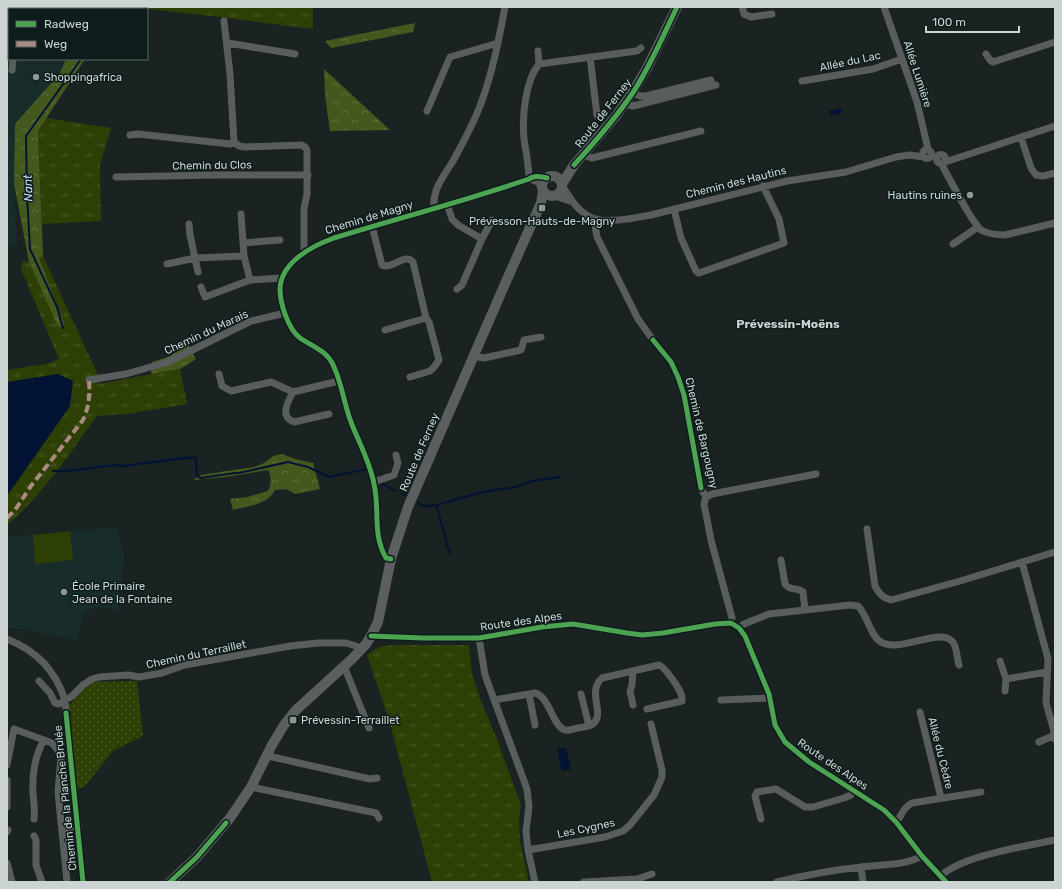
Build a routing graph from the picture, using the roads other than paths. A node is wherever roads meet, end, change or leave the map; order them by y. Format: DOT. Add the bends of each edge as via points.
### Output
graph roads {
  1 [pos="505,7"];
  2 [pos="677,7"];
  3 [pos="742,7"];
  4 [pos="884,7"];
  5 [pos="772,14"];
  6 [pos="224,21"];
  7 [pos="228,42"];
  8 [pos="1055,42"];
  9 [pos="498,43"];
  10 [pos="641,48"];
  11 [pos="538,51"];
  12 [pos="295,54"];
  13 [pos="986,54"];
  14 [pos="590,57"];
  15 [pos="902,59"];
  16 [pos="13,60"];
  17 [pos="540,64"];
  18 [pos="12,70"];
  19 [pos="802,81"];
  20 [pos="632,93"];
  21 [pos="625,104"];
  22 [pos="427,111"];
  23 [pos="597,114"];
  24 [pos="1055,126"];
  25 [pos="701,131"];
  26 [pos="130,135"];
  27 [pos="1021,137"];
  28 [pos="234,142"];
  29 [pos="583,155"];
  30 [pos="934,156"];
  31 [pos="574,165"];
  32 [pos="1055,173"];
  33 [pos="308,175"];
  34 [pos="116,177"];
  35 [pos="551,177"];
  36 [pos="529,179"];
  37 [pos="562,185"];
  38 [pos="764,186"];
  39 [pos="547,193"];
  40 [pos="573,202"];
  41 [pos="447,204"];
  42 [pos="434,208"];
  43 [pos="674,209"];
  44 [pos="240,214"];
  45 [pos="596,219"];
  46 [pos="492,220"];
  47 [pos="1055,223"];
  48 [pos="189,224"];
  49 [pos="372,226"];
  50 [pos="978,227"];
  51 [pos="482,239"];
  52 [pos="280,240"];
  53 [pos="243,243"];
  54 [pos="953,244"];
  55 [pos="304,252"];
  56 [pos="244,256"];
  57 [pos="195,258"];
  58 [pos="167,264"];
  59 [pos="198,272"];
  60 [pos="282,278"];
  61 [pos="250,280"];
  62 [pos="201,287"];
  63 [pos="457,289"];
  64 [pos="285,313"];
  65 [pos="426,318"];
  66 [pos="384,330"];
  67 [pos="541,337"];
  68 [pos="653,340"];
  69 [pos="473,356"];
  70 [pos="219,374"];
  71 [pos="410,377"];
  72 [pos="89,380"];
  73 [pos="339,381"];
  74 [pos="293,392"];
  75 [pos="329,414"];
  76 [pos="396,455"];
  77 [pos="816,474"];
  78 [pos="374,482"];
  79 [pos="701,488"];
  80 [pos="706,497"];
  81 [pos="867,529"];
  82 [pos="1055,552"];
  83 [pos="391,559"];
  84 [pos="781,560"];
  85 [pos="1022,562"];
  86 [pos="805,610"];
  87 [pos="731,623"];
  88 [pos="739,628"];
  89 [pos="371,636"];
  90 [pos="479,638"];
  91 [pos="7,639"];
  92 [pos="361,649"];
  93 [pos="1000,661"];
  94 [pos="959,665"];
  95 [pos="344,666"];
  96 [pos="633,671"];
  97 [pos="1047,672"];
  98 [pos="1006,679"];
  99 [pos="39,682"];
  100 [pos="1005,691"];
  101 [pos="529,694"];
  102 [pos="581,694"];
  103 [pos="770,698"];
  104 [pos="65,700"];
  105 [pos="494,700"];
  106 [pos="721,700"];
  107 [pos="633,705"];
  108 [pos="647,709"];
  109 [pos="920,712"];
  110 [pos="651,724"];
  111 [pos="535,725"];
  112 [pos="589,726"];
  113 [pos="10,728"];
  114 [pos="369,728"];
  115 [pos="1054,738"];
  116 [pos="44,740"];
  117 [pos="1039,742"];
  118 [pos="266,758"];
  119 [pos="7,765"];
  120 [pos="377,778"];
  121 [pos="7,780"];
  122 [pos="356,780"];
  123 [pos="251,787"];
  124 [pos="854,790"];
  125 [pos="981,792"];
  126 [pos="941,798"];
  127 [pos="7,807"];
  128 [pos="379,818"];
  129 [pos="34,819"];
  130 [pos="761,819"];
  131 [pos="896,822"];
  132 [pos="77,823"];
  133 [pos="62,825"];
  134 [pos="34,836"];
  135 [pos="1055,840"];
  136 [pos="528,850"];
  137 [pos="922,856"];
  138 [pos="7,863"];
  139 [pos="862,867"];
  140 [pos="652,874"];
  141 [pos="941,876"];
  142 [pos="12,882"];
  143 [pos="42,882"];
  144 [pos="67,882"];
  145 [pos="83,882"];
  146 [pos="170,882"];
  147 [pos="535,882"];
  148 [pos="584,882"];
  149 [pos="777,882"];
  150 [pos="863,882"];
  151 [pos="946,882"];
  1 -- 9 [label="street"];
  2 -- 20 [label="main road, Route de Ferney"];
  3 -- 5 [label="street" via="744,14 751,17"];
  4 -- 15 [label="street, Allée Lumière"];
  6 -- 7 [label="street, Chemin du Clos"];
  7 -- 12 [label="street"];
  7 -- 28 [label="street, Chemin du Clos"];
  8 -- 13 [label="street" via="993,62"];
  9 -- 22 [label="street" via="450,57"];
  9 -- 42 [label="street" via="481,104 438,184"];
  10 -- 14 [label="street" via="637,51"];
  11 -- 17 [label="street"];
  14 -- 17 [label="street"];
  14 -- 23 [label="street"];
  15 -- 19 [label="street, Allée du Lac" via="873,69"];
  15 -- 30 [label="street, Allée Lumière"];
  16 -- 18 [label="street"];
  17 -- 36 [label="street" via="528,87 523,121"];
  20 -- 21 [label="main road, Route de Ferney"];
  20 -- 21 [label="street" via="646,96 714,83 634,106"];
  21 -- 29 [label="main road, Route de Ferney"];
  24 -- 27 [label="street, Chemin des Hautins"];
  25 -- 29 [label="street" via="592,158"];
  26 -- 28 [label="street, Chemin du Clos" via="230,144"];
  27 -- 30 [label="street, Chemin des Hautins" via="959,157"];
  27 -- 32 [label="street" via="1031,168 1036,175"];
  28 -- 33 [label="street, Chemin du Clos" via="245,147 305,147 308,156"];
  29 -- 31 [label="main road, Route de Ferney"];
  30 -- 38 [label="street, Chemin des Hautins" via="896,157 846,172"];
  30 -- 50 [label="street, Allée Lumière"];
  31 -- 35 [label="main road, Route de Ferney"];
  31 -- 37 [label="main road, Route de Ferney"];
  33 -- 34 [label="street, Chemin du Clos"];
  33 -- 55 [label="street, Chemin du Clos" via="304,209"];
  35 -- 36 [label="street, Chemin de Magny" via="536,176"];
  35 -- 37 [label="main road" via="559,179"];
  35 -- 39 [label="main road" via="543,182"];
  36 -- 39 [label="street" via="538,182"];
  36 -- 41 [label="street, Chemin de Magny"];
  37 -- 39 [label="main road" via="559,193"];
  37 -- 40 [label="street"];
  38 -- 43 [label="street, Chemin des Hautins"];
  38 -- 43 [label="street" via="779,218 784,243 699,273 684,246"];
  39 -- 40 [label="street"];
  39 -- 69 [label="main road, Route de Ferney"];
  40 -- 45 [label="street"];
  41 -- 42 [label="street, Chemin de Magny"];
  41 -- 51 [label="street" via="452,219"];
  42 -- 49 [label="street, Chemin de Magny"];
  43 -- 45 [label="street, Chemin des Hautins" via="635,218"];
  44 -- 53 [label="street"];
  45 -- 68 [label="street" via="597,237 638,320"];
  46 -- 51 [label="street"];
  47 -- 50 [label="street" via="998,235 982,231"];
  48 -- 57 [label="street"];
  49 -- 55 [label="street, Chemin de Magny" via="327,240"];
  49 -- 65 [label="street" via="382,265 388,266 400,260 412,259"];
  50 -- 54 [label="street"];
  51 -- 63 [label="street" via="462,285"];
  52 -- 53 [label="street"];
  53 -- 56 [label="street"];
  55 -- 60 [label="street, Chemin de Magny" via="287,268"];
  56 -- 57 [label="street"];
  56 -- 61 [label="street"];
  57 -- 58 [label="street"];
  57 -- 59 [label="street"];
  60 -- 61 [label="street"];
  60 -- 64 [label="street" via="281,299"];
  61 -- 62 [label="street" via="204,297"];
  64 -- 72 [label="street, Chemin du Marais" via="251,322 168,362 126,374"];
  64 -- 73 [label="street" via="298,336 330,359"];
  65 -- 66 [label="street"];
  65 -- 71 [label="street" via="439,360 430,371"];
  67 -- 69 [label="street" via="524,340 521,350 484,358"];
  69 -- 83 [label="main road, Route de Ferney" via="408,507"];
  70 -- 74 [label="street" via="222,386 231,391 271,382"];
  73 -- 74 [label="street"];
  73 -- 78 [label="street" via="350,421"];
  74 -- 75 [label="street" via="285,406 289,420 294,422"];
  76 -- 78 [label="street" via="398,463 394,475"];
  77 -- 80 [label="street"];
  78 -- 83 [label="street" via="377,536 386,558"];
  79 -- 80 [label="street, Chemin de Bargougny"];
  80 -- 87 [label="street, Chemin de Bargougny" via="704,504 711,540 732,618"];
  81 -- 85 [label="street" via="875,586 882,597 891,600"];
  82 -- 85 [label="street"];
  83 -- 89 [label="main road, Route de Ferney" via="381,613"];
  84 -- 86 [label="street" via="785,584 791,589 796,588 803,592"];
  85 -- 97 [label="street" via="1048,659"];
  86 -- 88 [label="street" via="769,614"];
  86 -- 94 [label="street" via="858,606 876,638 888,645 898,646 940,636 948,638 954,643"];
  87 -- 88 [label="street, Route des Alpes"];
  87 -- 90 [label="street, Route des Alpes" via="642,635 573,624"];
  88 -- 103 [label="street, Route des Alpes" via="746,636"];
  89 -- 90 [label="street, Route des Alpes"];
  89 -- 92 [label="main road, Route de Ferney"];
  90 -- 105 [label="street" via="485,675"];
  91 -- 104 [label="street, Chemin de la Planche Brulée" via="34,654 46,665 56,678"];
  92 -- 95 [label="main road, Route de Ferney"];
  92 -- 104 [label="street, Chemin du Terraillet" via="346,643 290,646 185,665 139,677 100,677 82,685"];
  93 -- 98 [label="street"];
  95 -- 114 [label="street"];
  95 -- 118 [label="main road, Route de Ferney" via="298,707 284,725"];
  96 -- 107 [label="street" via="630,691"];
  96 -- 108 [label="street" via="662,666 682,695 682,701"];
  96 -- 112 [label="street" via="602,678 597,682 595,694 598,716"];
  97 -- 98 [label="street"];
  97 -- 115 [label="street" via="1046,703"];
  98 -- 100 [label="street"];
  99 -- 104 [label="street" via="50,693 55,703 59,704"];
  101 -- 105 [label="street"];
  101 -- 111 [label="street"];
  101 -- 112 [label="street" via="539,694 544,698 565,730"];
  102 -- 112 [label="street"];
  103 -- 106 [label="street"];
  103 -- 124 [label="street, Route des Alpes" via="775,725 785,742 809,762"];
  104 -- 132 [label="street, Chemin de la Planche Brulée"];
  105 -- 136 [label="street" via="527,789"];
  109 -- 126 [label="street, Allée du Cèdre"];
  110 -- 136 [label="street, Les Cygnes" via="662,778 654,795 630,825 623,831 605,837"];
  113 -- 116 [label="street"];
  113 -- 119 [label="street"];
  115 -- 117 [label="street"];
  116 -- 129 [label="street" via="34,765"];
  116 -- 133 [label="street" via="52,743 61,757 58,792"];
  118 -- 120 [label="street" via="370,779"];
  118 -- 122 [label="street"];
  118 -- 123 [label="main road, Route de Ferney"];
  121 -- 127 [label="street"];
  123 -- 128 [label="street" via="376,813"];
  123 -- 146 [label="main road, Route de Ferney" via="198,857"];
  124 -- 130 [label="street" via="851,795 844,798 812,807 805,807 776,789 757,792 755,796"];
  124 -- 131 [label="street, Route des Alpes" via="884,810"];
  125 -- 126 [label="street"];
  126 -- 131 [label="street" via="907,806"];
  131 -- 137 [label="street, Route des Alpes"];
  132 -- 133 [label="street"];
  132 -- 145 [label="street, Chemin de la Planche Brulée"];
  133 -- 144 [label="street"];
  134 -- 143 [label="street" via="36,865"];
  135 -- 141 [label="street" via="960,864"];
  136 -- 147 [label="street"];
  137 -- 139 [label="street" via="904,863"];
  137 -- 141 [label="street, Route des Alpes"];
  138 -- 142 [label="street"];
  139 -- 149 [label="street"];
  139 -- 150 [label="street"];
  140 -- 148 [label="street" via="630,879"];
  141 -- 151 [label="street, Route des Alpes"];
}
